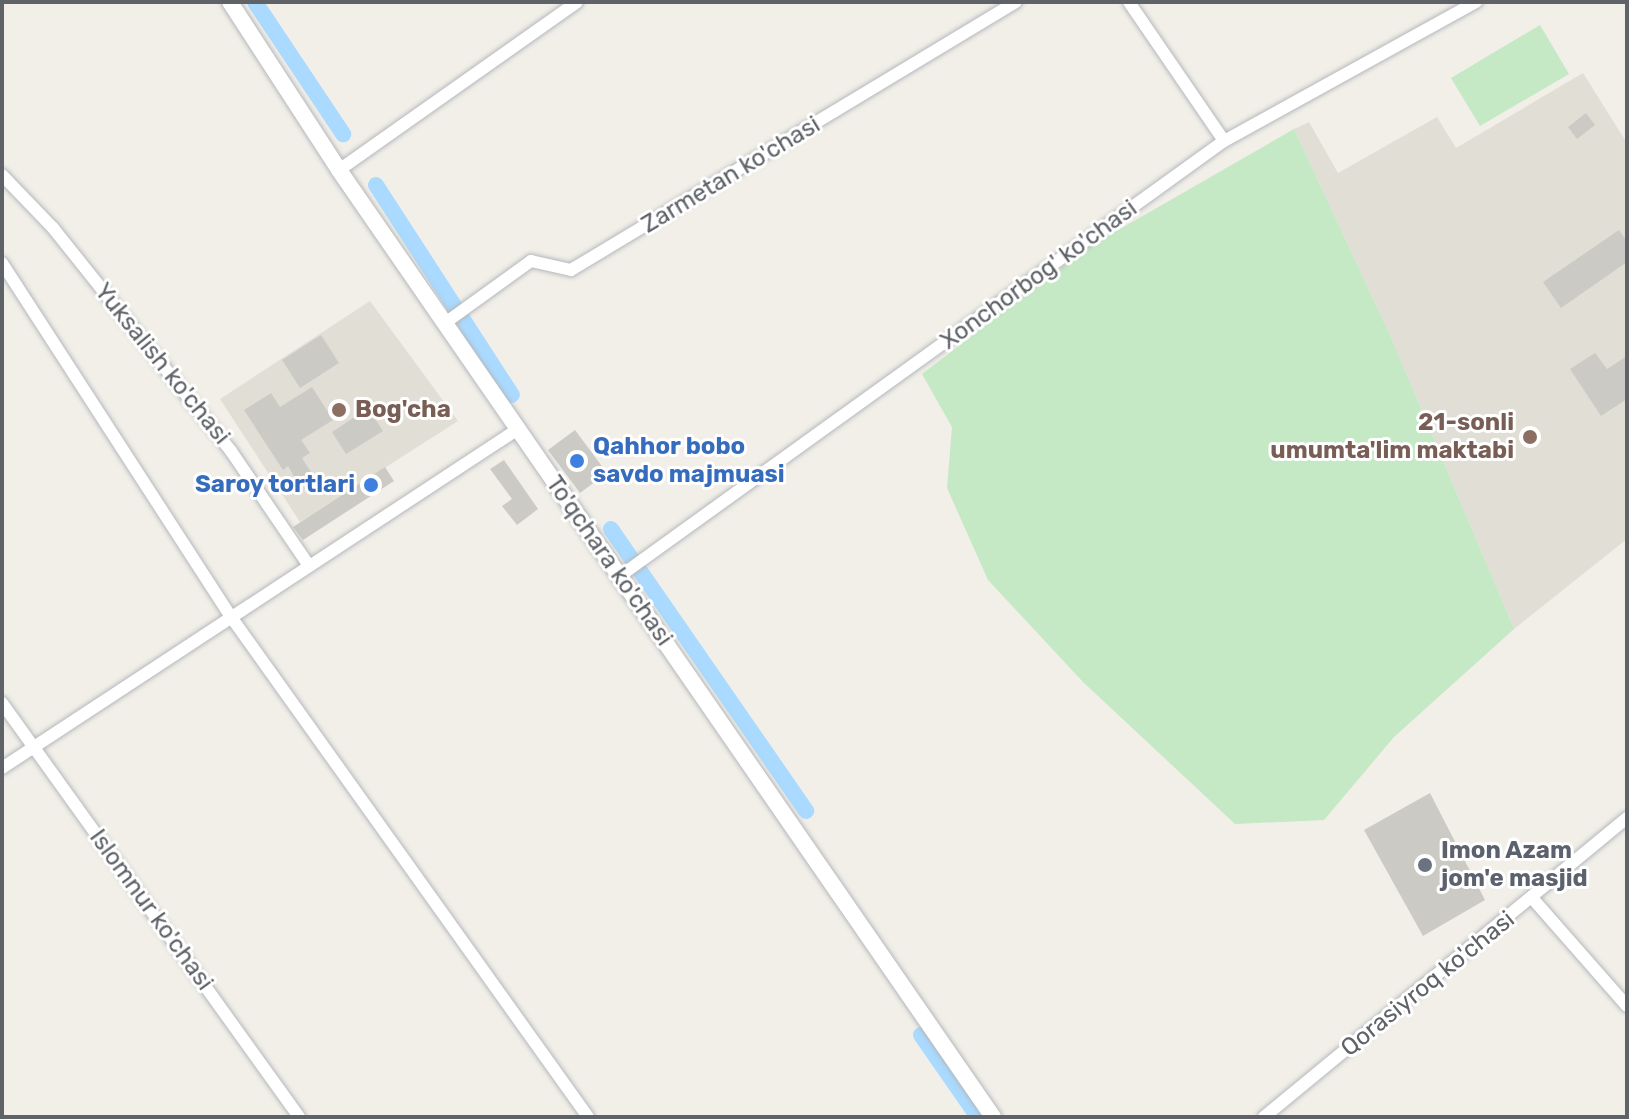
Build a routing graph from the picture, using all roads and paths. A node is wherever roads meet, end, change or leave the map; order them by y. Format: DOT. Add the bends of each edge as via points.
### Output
graph roads {
  1 [pos="230,2"];
  2 [pos="577,2"];
  3 [pos="1016,2"];
  4 [pos="1129,2"];
  5 [pos="1476,2"];
  6 [pos="1224,141"];
  7 [pos="339,170"];
  8 [pos="2,175"];
  9 [pos="2,263"];
  10 [pos="445,323"];
  11 [pos="518,429"];
  12 [pos="307,563"];
  13 [pos="620,576"];
  14 [pos="229,614"];
  15 [pos="2,703"];
  16 [pos="32,748"];
  17 [pos="2,768"];
  18 [pos="1627,818"];
  19 [pos="1533,899"];
  20 [pos="1627,1006"];
  21 [pos="299,1117"];
  22 [pos="588,1117"];
  23 [pos="993,1117"];
  24 [pos="1264,1117"];
  1 -- 7 [label="street, To'qchara ko'chasi"];
  2 -- 7 [label="street"];
  3 -- 10 [label="street, Zarmetan ko'chasi" via="571,270 531,261"];
  4 -- 6 [label="street"];
  5 -- 6 [label="street, Xonchorbog' ko'chasi"];
  6 -- 13 [label="street, Xonchorbog' ko'chasi"];
  7 -- 10 [label="street, To'qchara ko'chasi"];
  8 -- 12 [label="street, Yuksalish ko'chasi" via="53,228 231,451"];
  9 -- 14 [label="street"];
  10 -- 11 [label="street, To'qchara ko'chasi"];
  11 -- 12 [label="street"];
  11 -- 13 [label="street, To'qchara ko'chasi"];
  12 -- 14 [label="street"];
  13 -- 23 [label="street, To'qchara ko'chasi"];
  14 -- 16 [label="street"];
  14 -- 22 [label="street"];
  15 -- 16 [label="street, Islomnur ko'chasi"];
  16 -- 17 [label="street"];
  16 -- 21 [label="street, Islomnur ko'chasi"];
  18 -- 19 [label="street, Qorasiyroq ko'chasi"];
  19 -- 20 [label="street"];
  19 -- 24 [label="street, Qorasiyroq ko'chasi"];
}
